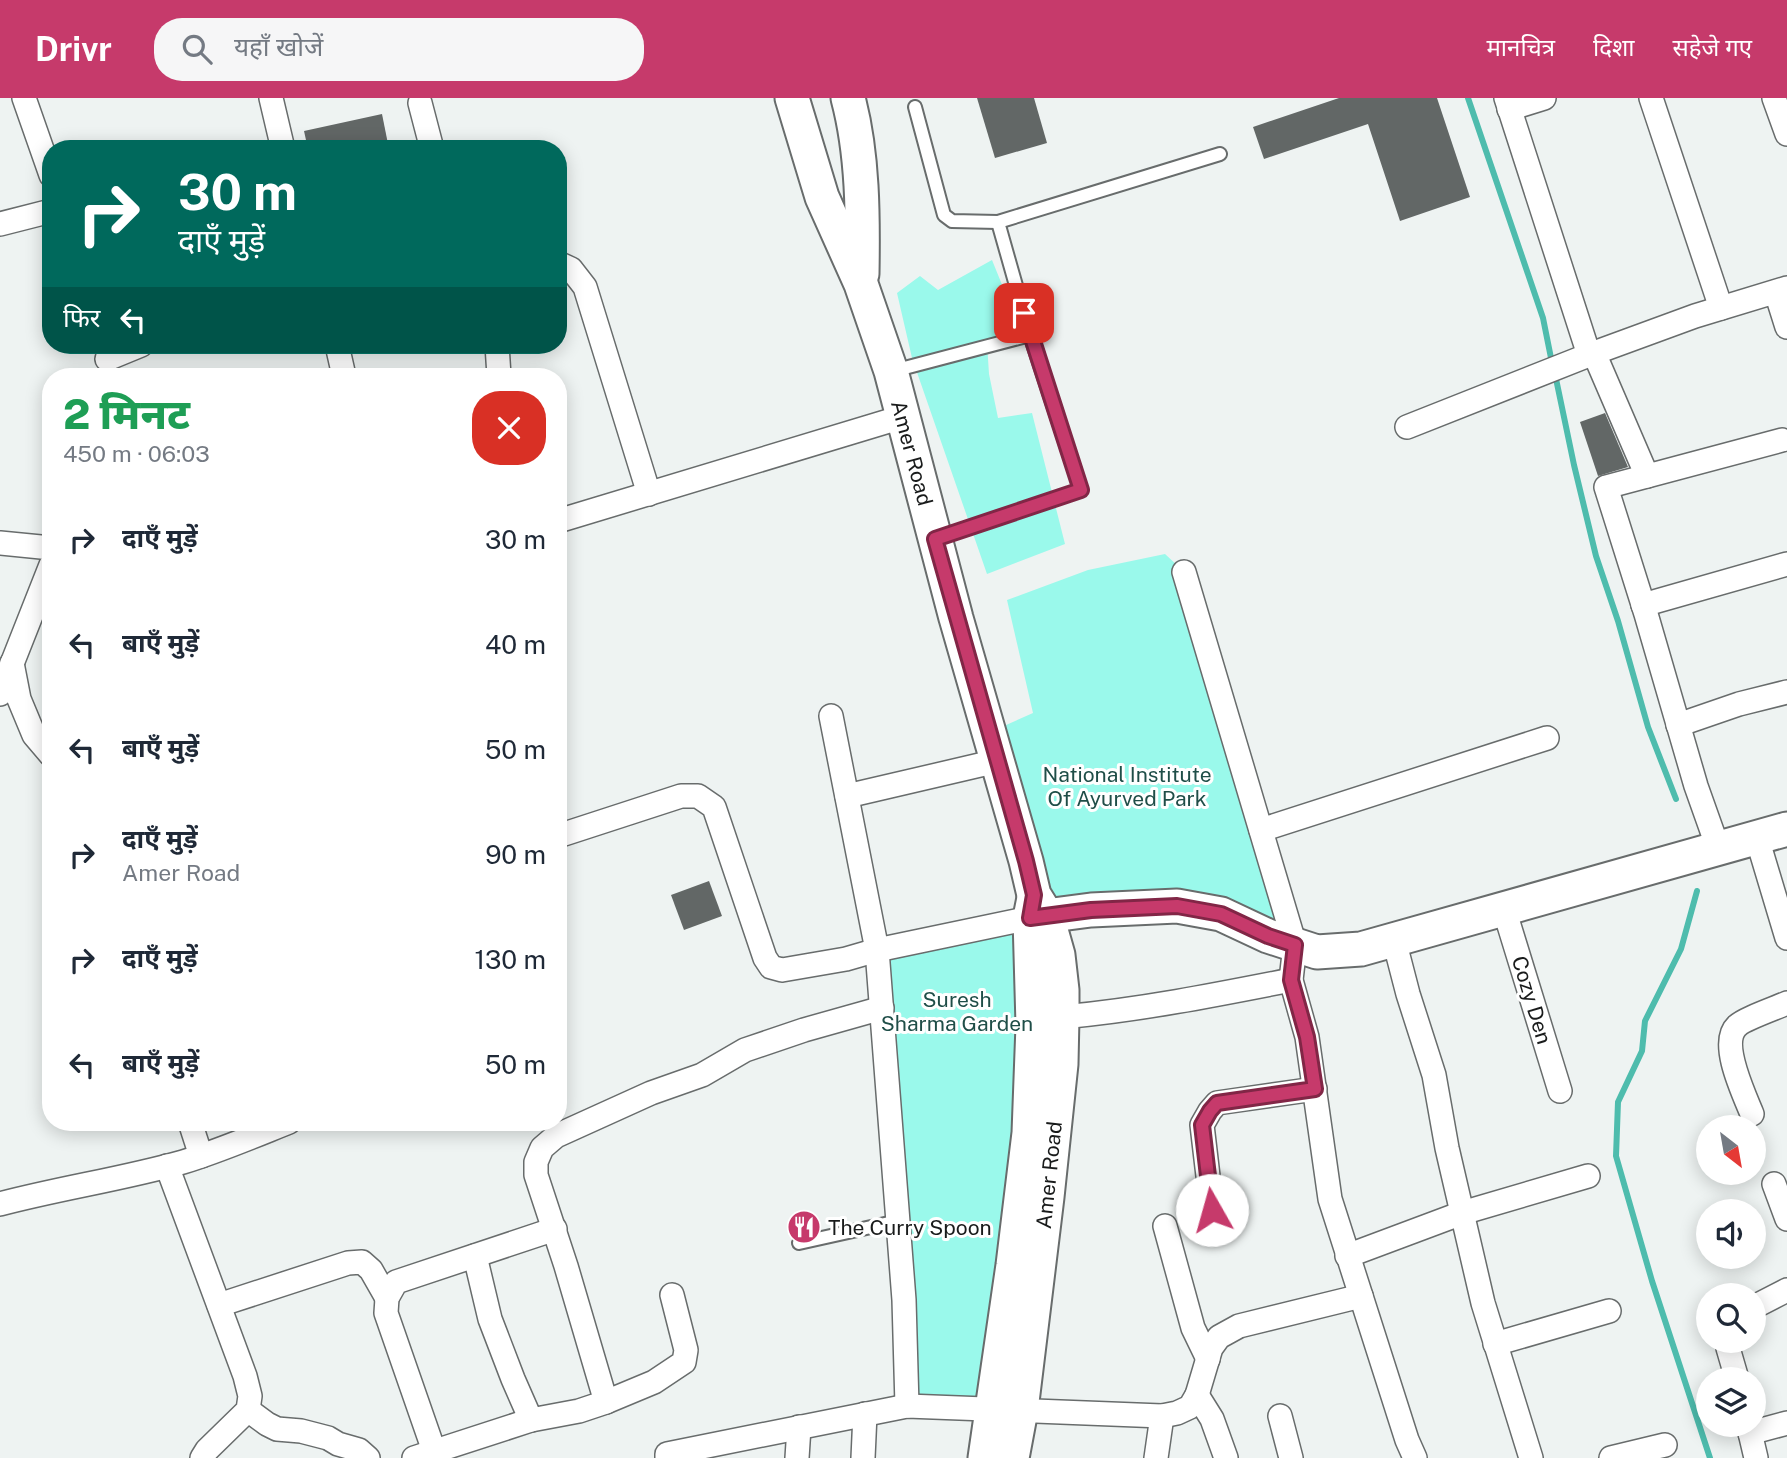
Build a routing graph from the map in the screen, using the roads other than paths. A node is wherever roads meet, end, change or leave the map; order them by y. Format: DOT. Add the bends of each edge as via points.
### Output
graph roads {
  1 [pos="24,98"];
  2 [pos="271,98"];
  3 [pos="792,98"];
  4 [pos="848,98"];
  5 [pos="1544,98"];
  6 [pos="1651,98"];
  7 [pos="1774,98"];
  8 [pos="420,103"];
  9 [pos="1508,104"];
  10 [pos="915,107"];
  11 [pos="1787,134"];
  12 [pos="281,140"];
  13 [pos="430,140"];
  14 [pos="42,149"];
  15 [pos="1220,154"];
  16 [pos="42,213"];
  17 [pos="998,222"];
  18 [pos="0,224"];
  19 [pos="567,267"];
  20 [pos="862,284"];
  21 [pos="1781,290"];
  22 [pos="1721,308"];
  23 [pos="1787,327"];
  24 [pos="1030,335"];
  25 [pos="1586,356"];
  26 [pos="891,372"];
  27 [pos="902,417"];
  28 [pos="1407,428"];
  29 [pos="1785,444"];
  30 [pos="1647,477"];
  31 [pos="649,494"];
  32 [pos="567,518"];
  33 [pos="935,539"];
  34 [pos="0,543"];
  35 [pos="42,547"];
  36 [pos="1787,564"];
  37 [pos="1184,572"];
  38 [pos="42,588"];
  39 [pos="1643,605"];
  40 [pos="12,663"];
  41 [pos="1787,692"];
  42 [pos="0,694"];
  43 [pos="831,716"];
  44 [pos="1678,725"];
  45 [pos="1547,738"];
  46 [pos="42,744"];
  47 [pos="997,761"];
  48 [pos="847,796"];
  49 [pos="1261,830"];
  50 [pos="567,833"];
  51 [pos="1772,833"];
  52 [pos="1711,850"];
  53 [pos="1504,909"];
  54 [pos="1037,910"];
  55 [pos="1787,938"];
  56 [pos="1394,940"];
  57 [pos="1295,945"];
  58 [pos="877,950"];
  59 [pos="1291,980"];
  60 [pos="1787,1003"];
  61 [pos="882,1008"];
  62 [pos="1062,1017"];
  63 [pos="1315,1089"];
  64 [pos="1560,1091"];
  65 [pos="1752,1114"];
  66 [pos="193,1131"];
  67 [pos="260,1131"];
  68 [pos="201,1156"];
  69 [pos="167,1166"];
  70 [pos="1588,1177"];
  71 [pos="1774,1184"];
  72 [pos="0,1204"];
  73 [pos="1212,1210"];
  74 [pos="1462,1213"];
  75 [pos="1787,1219"];
  76 [pos="898,1221"];
  77 [pos="1165,1226"];
  78 [pos="555,1229"];
  79 [pos="799,1243"];
  80 [pos="475,1256"];
  81 [pos="1347,1256"];
  82 [pos="1787,1290"];
  83 [pos="672,1296"];
  84 [pos="1361,1296"];
  85 [pos="387,1298"];
  86 [pos="1766,1301"];
  87 [pos="219,1305"];
  88 [pos="1609,1311"];
  89 [pos="1495,1343"];
  90 [pos="1208,1359"];
  91 [pos="1197,1395"];
  92 [pos="606,1402"];
  93 [pos="907,1406"];
  94 [pos="1007,1409"];
  95 [pos="247,1410"];
  96 [pos="864,1414"];
  97 [pos="1162,1416"];
  98 [pos="1280,1416"];
  99 [pos="531,1420"];
  100 [pos="1787,1423"];
  101 [pos="1766,1426"];
  102 [pos="799,1427"];
  103 [pos="1751,1437"];
  104 [pos="1665,1445"];
  105 [pos="424,1455"];
  106 [pos="662,1457"];
  107 [pos="202,1458"];
  108 [pos="368,1458"];
  109 [pos="797,1458"];
  110 [pos="863,1458"];
  111 [pos="985,1458"];
  112 [pos="1012,1458"];
  113 [pos="1156,1458"];
  114 [pos="1226,1458"];
  115 [pos="1291,1458"];
  116 [pos="1415,1458"];
  117 [pos="1531,1458"];
  118 [pos="1611,1458"];
  119 [pos="1756,1458"];
  1 -- 14 [label="street"];
  2 -- 12 [label="street"];
  3 -- 20 [label="main road, Amer Road" via="822,197"];
  4 -- 20 [label="main road" via="855,124 862,211"];
  5 -- 9 [label="street"];
  6 -- 22 [label="street"];
  7 -- 11 [label="street"];
  8 -- 13 [label="street"];
  9 -- 25 [label="street"];
  10 -- 17 [label="lane" via="943,215 952,220"];
  15 -- 17 [label="lane"];
  16 -- 18 [label="street"];
  17 -- 24 [label="lane"];
  19 -- 31 [label="street" via="585,287"];
  20 -- 26 [label="main road, Amer Road"];
  21 -- 22 [label="street"];
  21 -- 23 [label="street"];
  22 -- 25 [label="street"];
  24 -- 26 [label="lane"];
  24 -- 33 [label="lane" via="1081,490"];
  25 -- 28 [label="street"];
  25 -- 30 [label="street"];
  26 -- 27 [label="main road, Amer Road"];
  27 -- 31 [label="street"];
  27 -- 33 [label="main road, Amer Road"];
  29 -- 30 [label="street"];
  30 -- 39 [label="street" via="1606,487"];
  31 -- 32 [label="street"];
  33 -- 47 [label="main road, Amer Road"];
  34 -- 35 [label="street"];
  36 -- 39 [label="street"];
  37 -- 49 [label="street"];
  38 -- 40 [label="street"];
  39 -- 44 [label="street"];
  40 -- 42 [label="street"];
  40 -- 46 [label="street" via="19,699"];
  41 -- 44 [label="street"];
  43 -- 48 [label="street"];
  44 -- 52 [label="street"];
  45 -- 49 [label="street"];
  47 -- 48 [label="street"];
  47 -- 54 [label="main road, Amer Road"];
  48 -- 58 [label="street"];
  49 -- 57 [label="street"];
  50 -- 58 [label="street" via="681,796 698,796 715,807 771,967 782,970 820,964"];
  51 -- 52 [label="main road"];
  51 -- 55 [label="street"];
  52 -- 53 [label="main road"];
  53 -- 56 [label="main road"];
  53 -- 64 [label="street, Cozy Den"];
  54 -- 57 [label="main road" via="1177,906 1221,914"];
  54 -- 58 [label="street"];
  54 -- 62 [label="main road, Amer Road" via="1058,955"];
  54 -- 94 [label="main road, Amer Road" via="1029,1133"];
  56 -- 57 [label="main road" via="1361,949 1317,952"];
  56 -- 74 [label="street" via="1434,1075"];
  57 -- 59 [label="street"];
  58 -- 61 [label="street"];
  59 -- 62 [label="street" via="1111,1013"];
  59 -- 63 [label="street"];
  60 -- 65 [label="street" via="1738,1024 1731,1035 1736,1071"];
  61 -- 76 [label="street"];
  61 -- 78 [label="street" via="745,1049 702,1075 556,1136 536,1161 536,1175"];
  62 -- 94 [label="main road, Amer Road" via="1049,1184"];
  63 -- 73 [label="street" via="1217,1103 1210,1111 1202,1125"];
  63 -- 81 [label="street" via="1330,1199"];
  66 -- 68 [label="street"];
  67 -- 68 [label="street"];
  68 -- 69 [label="street"];
  69 -- 72 [label="street"];
  69 -- 87 [label="street"];
  70 -- 74 [label="street"];
  71 -- 75 [label="street"];
  74 -- 81 [label="street"];
  74 -- 89 [label="street"];
  76 -- 79 [label="lane"];
  76 -- 93 [label="street"];
  77 -- 90 [label="street" via="1194,1328"];
  78 -- 80 [label="street"];
  78 -- 92 [label="street"];
  80 -- 85 [label="street" via="396,1282"];
  80 -- 99 [label="street" via="490,1319"];
  81 -- 84 [label="street"];
  82 -- 86 [label="street"];
  83 -- 92 [label="street" via="686,1350 684,1362 654,1382"];
  84 -- 90 [label="street" via="1238,1326 1219,1337"];
  84 -- 116 [label="street"];
  85 -- 87 [label="street" via="362,1262"];
  85 -- 105 [label="street" via="386,1313"];
  87 -- 95 [label="street" via="245,1376 250,1396"];
  88 -- 89 [label="street"];
  89 -- 117 [label="street"];
  90 -- 91 [label="street"];
  91 -- 97 [label="street" via="1190,1407"];
  91 -- 114 [label="street" via="1212,1419"];
  92 -- 99 [label="street"];
  93 -- 94 [label="street"];
  93 -- 96 [label="street"];
  94 -- 97 [label="street"];
  94 -- 111 [label="main road, Amer Road"];
  94 -- 112 [label="main road, Amer Road"];
  95 -- 107 [label="street"];
  95 -- 108 [label="street" via="277,1429 328,1438"];
  96 -- 102 [label="street"];
  96 -- 110 [label="street"];
  97 -- 113 [label="street"];
  98 -- 115 [label="street"];
  99 -- 105 [label="street"];
  100 -- 101 [label="street"];
  102 -- 106 [label="street"];
  102 -- 109 [label="street"];
  103 -- 119 [label="street"];
  104 -- 118 [label="street"];
}
